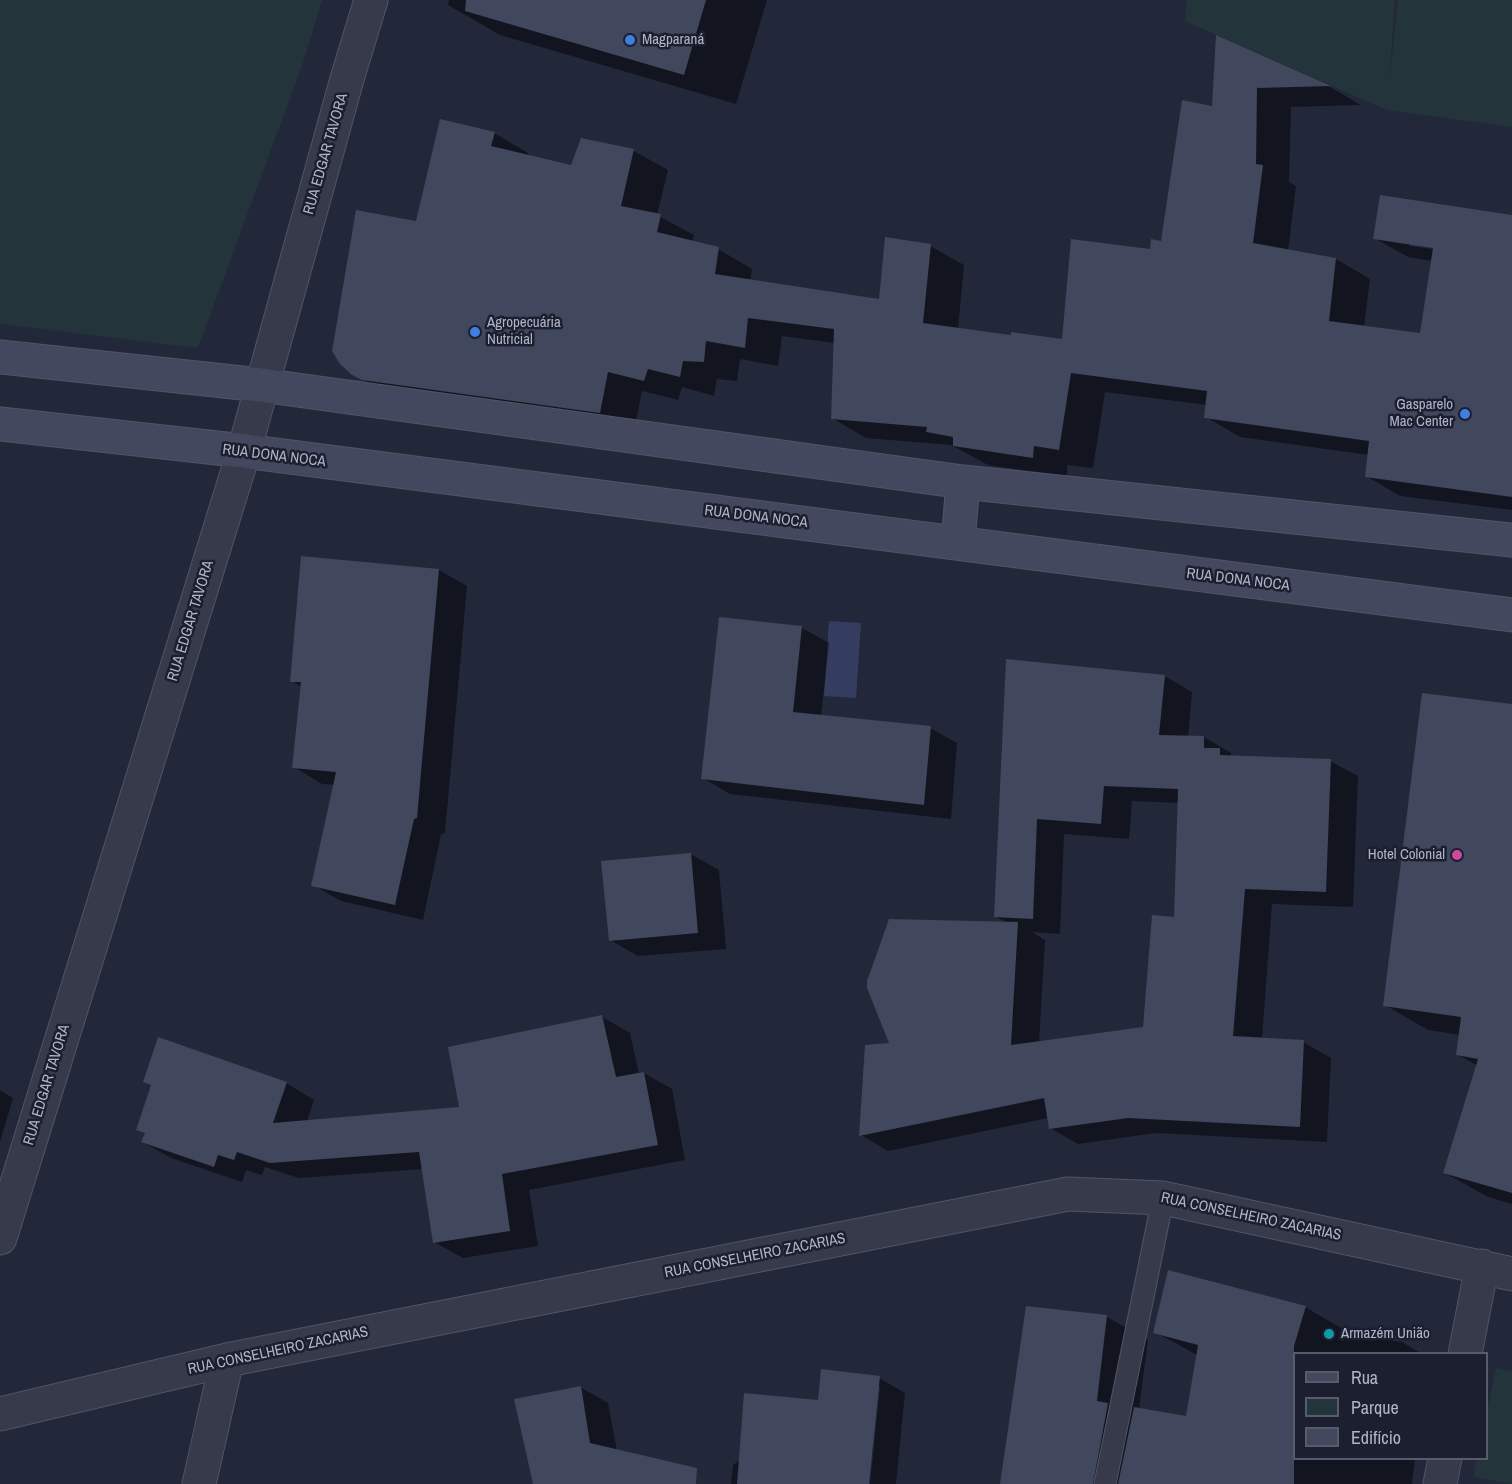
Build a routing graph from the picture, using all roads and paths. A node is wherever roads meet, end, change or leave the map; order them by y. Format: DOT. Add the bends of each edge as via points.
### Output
graph roads {
  1 [pos="371,0"];
  2 [pos="0,357"];
  3 [pos="261,385"];
  4 [pos="0,424"];
  5 [pos="244,452"];
  6 [pos="963,482"];
  7 [pos="1512,540"];
  8 [pos="958,543"];
  9 [pos="1512,615"];
  10 [pos="1163,1198"];
  11 [pos="0,1238"];
  12 [pos="1497,1270"];
  13 [pos="1465,1352"];
  14 [pos="227,1360"];
  15 [pos="0,1414"];
  16 [pos="1445,1460"];
  17 [pos="199,1484"];
  18 [pos="1105,1484"];
  19 [pos="1440,1484"];
  1 -- 3 [label="street, RUA EDGAR TAVORA"];
  2 -- 3 [label="street"];
  3 -- 5 [label="street, RUA EDGAR TAVORA"];
  3 -- 6 [label="street"];
  4 -- 5 [label="street, RUA DONA NOCA"];
  5 -- 8 [label="street, RUA DONA NOCA"];
  5 -- 11 [label="street, RUA EDGAR TAVORA"];
  6 -- 7 [label="street"];
  6 -- 8 [label="street"];
  8 -- 9 [label="street, RUA DONA NOCA"];
  10 -- 12 [label="street, RUA CONSELHEIRO ZACARIAS"];
  10 -- 14 [label="street, RUA CONSELHEIRO ZACARIAS" via="1068,1194"];
  10 -- 18 [label="lane"];
  12 -- 13 [label="street"];
  14 -- 15 [label="street, RUA CONSELHEIRO ZACARIAS"];
  14 -- 17 [label="street"];
  16 -- 19 [label="street"];
}
